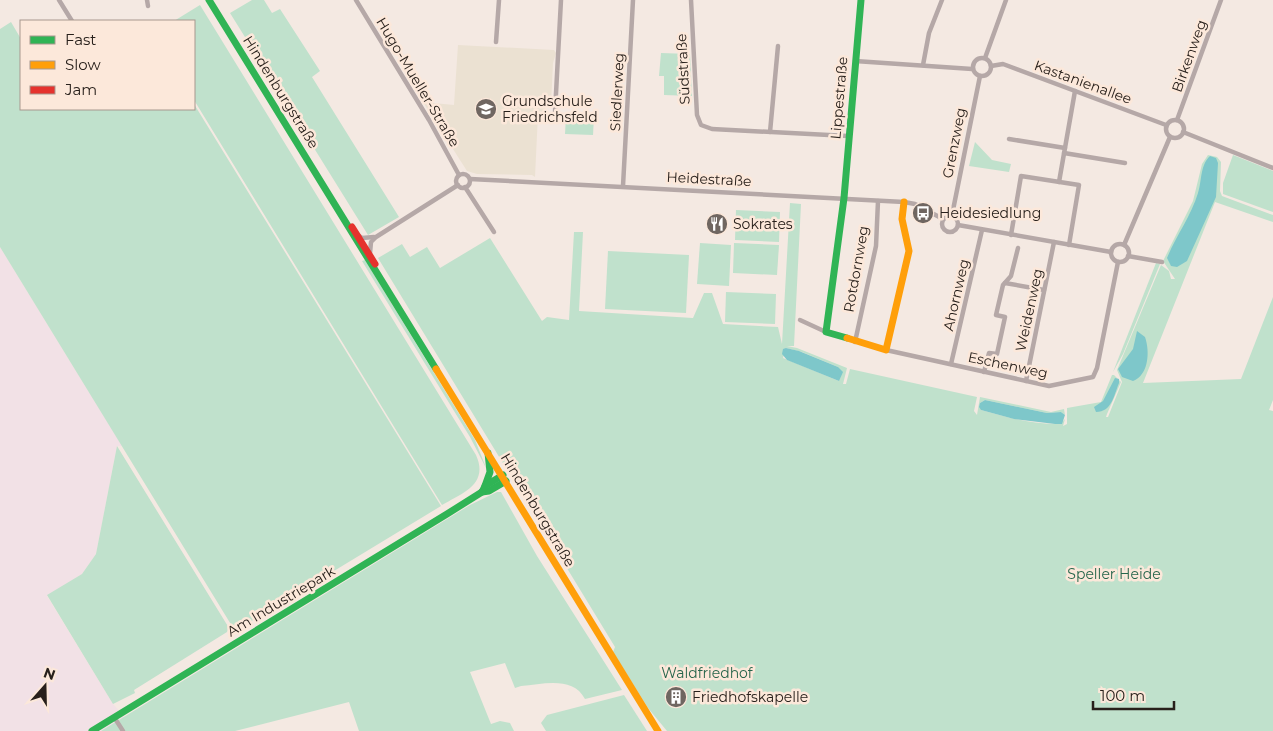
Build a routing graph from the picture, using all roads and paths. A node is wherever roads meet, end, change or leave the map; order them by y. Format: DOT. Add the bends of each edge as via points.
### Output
graph roads {
  1 [pos="59,0"];
  2 [pos="209,0"];
  3 [pos="356,0"];
  4 [pos="499,0"];
  5 [pos="561,0"];
  6 [pos="633,0"];
  7 [pos="691,0"];
  8 [pos="861,0"];
  9 [pos="942,0"];
  10 [pos="1006,0"];
  11 [pos="1221,0"];
  12 [pos="71,20"];
  13 [pos="496,42"];
  14 [pos="778,46"];
  15 [pos="985,58"];
  16 [pos="855,61"];
  17 [pos="923,65"];
  18 [pos="991,66"];
  19 [pos="972,68"];
  20 [pos="980,76"];
  21 [pos="1075,91"];
  22 [pos="555,112"];
  23 [pos="1177,120"];
  24 [pos="1166,125"];
  25 [pos="770,132"];
  26 [pos="1184,132"];
  27 [pos="848,136"];
  28 [pos="1170,137"];
  29 [pos="1009,139"];
  30 [pos="1065,150"];
  31 [pos="1125,163"];
  32 [pos="1273,168"];
  33 [pos="459,175"];
  34 [pos="470,179"];
  35 [pos="1059,182"];
  36 [pos="458,184"];
  37 [pos="623,186"];
  38 [pos="465,187"];
  39 [pos="331,197"];
  40 [pos="844,198"];
  41 [pos="878,201"];
  42 [pos="904,202"];
  43 [pos="952,215"];
  44 [pos="943,219"];
  45 [pos="958,226"];
  46 [pos="982,230"];
  47 [pos="494,232"];
  48 [pos="358,235"];
  49 [pos="1012,235"];
  50 [pos="376,237"];
  51 [pos="1054,242"];
  52 [pos="1069,245"];
  53 [pos="1124,245"];
  54 [pos="1018,248"];
  55 [pos="1111,252"];
  56 [pos="370,255"];
  57 [pos="1128,256"];
  58 [pos="1118,262"];
  59 [pos="1162,262"];
  60 [pos="1005,283"];
  61 [pos="1044,290"];
  62 [pos="396,302"];
  63 [pos="800,320"];
  64 [pos="826,332"];
  65 [pos="855,342"];
  66 [pos="886,350"];
  67 [pos="951,364"];
  68 [pos="984,372"];
  69 [pos="1026,382"];
  70 [pos="488,451"];
  71 [pos="504,478"];
  72 [pos="484,489"];
  73 [pos="114,717"];
  74 [pos="92,731"];
  75 [pos="123,731"];
  76 [pos="658,731"];
  1 -- 12 [label="street"];
  2 -- 39 [label="street, Hindenburgstraße"];
  3 -- 33 [label="street, Hugo-Mueller-Straße"];
  4 -- 13 [label="street"];
  5 -- 22 [label="street"];
  6 -- 37 [label="street, Siedlerweg"];
  7 -- 25 [label="street, Südstraße" via="696,115 701,125 712,129"];
  8 -- 16 [label="street, Lippestraße"];
  9 -- 17 [label="street" via="929,33"];
  10 -- 15 [label="street"];
  11 -- 23 [label="street, Birkenweg"];
  14 -- 25 [label="street"];
  15 -- 18 [label="street"];
  15 -- 19 [label="street" via="976,60"];
  16 -- 17 [label="street"];
  16 -- 27 [label="street, Lippestraße"];
  17 -- 19 [label="street"];
  18 -- 20 [label="street" via="988,74"];
  18 -- 21 [label="street, Kastanienallee" via="1003,64"];
  19 -- 20 [label="street"];
  20 -- 43 [label="street, Grenzweg"];
  21 -- 24 [label="street, Kastanienallee"];
  21 -- 30 [label="street"];
  23 -- 24 [label="street"];
  23 -- 26 [label="street" via="1182,123"];
  24 -- 28 [label="street"];
  25 -- 27 [label="street, Südstraße"];
  26 -- 28 [label="street" via="1178,137"];
  26 -- 32 [label="street"];
  27 -- 40 [label="street, Lippestraße"];
  28 -- 53 [label="street"];
  29 -- 30 [label="street"];
  30 -- 31 [label="street"];
  30 -- 35 [label="street"];
  33 -- 34 [label="street, Heidestraße" via="465,174"];
  33 -- 36 [label="street"];
  34 -- 37 [label="street, Heidestraße"];
  34 -- 38 [label="street"];
  35 -- 49 [label="street" via="1021,176"];
  35 -- 52 [label="street" via="1079,185"];
  36 -- 38 [label="street"];
  36 -- 50 [label="street"];
  37 -- 40 [label="street, Heidestraße"];
  38 -- 47 [label="street"];
  39 -- 48 [label="street, Hindenburgstraße"];
  39 -- 62 [label="street, Hindenburgstraße"];
  40 -- 41 [label="street, Heidestraße"];
  40 -- 64 [label="street, Rotdornweg"];
  41 -- 42 [label="street, Heidestraße"];
  41 -- 65 [label="street, Rotdornweg" via="876,246"];
  42 -- 44 [label="street, Heidestraße"];
  42 -- 66 [label="street" via="902,219 909,251"];
  43 -- 44 [label="street"];
  43 -- 45 [label="street"];
  44 -- 45 [label="street, Heidestraße" via="942,227 946,231 953,231"];
  45 -- 46 [label="street, Heidestraße"];
  46 -- 49 [label="street, Heidestraße"];
  46 -- 67 [label="street, Ahornweg"];
  48 -- 50 [label="street"];
  48 -- 56 [label="street, Hindenburgstraße"];
  49 -- 51 [label="street, Heidestraße"];
  50 -- 56 [label="street" via="371,242"];
  51 -- 52 [label="street, Heidestraße"];
  51 -- 61 [label="street, Weidenweg"];
  52 -- 55 [label="street, Heidestraße"];
  53 -- 55 [label="street" via="1116,246"];
  53 -- 57 [label="street"];
  54 -- 60 [label="street" via="1011,276"];
  55 -- 58 [label="street"];
  56 -- 62 [label="street, Hindenburgstraße"];
  57 -- 58 [label="street"];
  57 -- 59 [label="street"];
  58 -- 69 [label="street, Eschenweg" via="1093,377 1049,386"];
  60 -- 61 [label="street"];
  60 -- 68 [label="street" via="996,315 1005,317 997,354 989,353"];
  61 -- 69 [label="street, Weidenweg"];
  62 -- 70 [label="street, Hindenburgstraße"];
  63 -- 64 [label="street"];
  64 -- 65 [label="street"];
  65 -- 66 [label="street"];
  66 -- 67 [label="street, Eschenweg"];
  67 -- 68 [label="street, Eschenweg"];
  68 -- 69 [label="street, Eschenweg"];
  70 -- 71 [label="street, Hindenburgstraße"];
  70 -- 72 [label="street" via="490,472"];
  71 -- 72 [label="street, Am Industriepark"];
  71 -- 76 [label="street, Hindenburgstraße"];
  72 -- 73 [label="street, Am Industriepark"];
  73 -- 74 [label="street, Am Industriepark"];
  73 -- 75 [label="street"];
}
